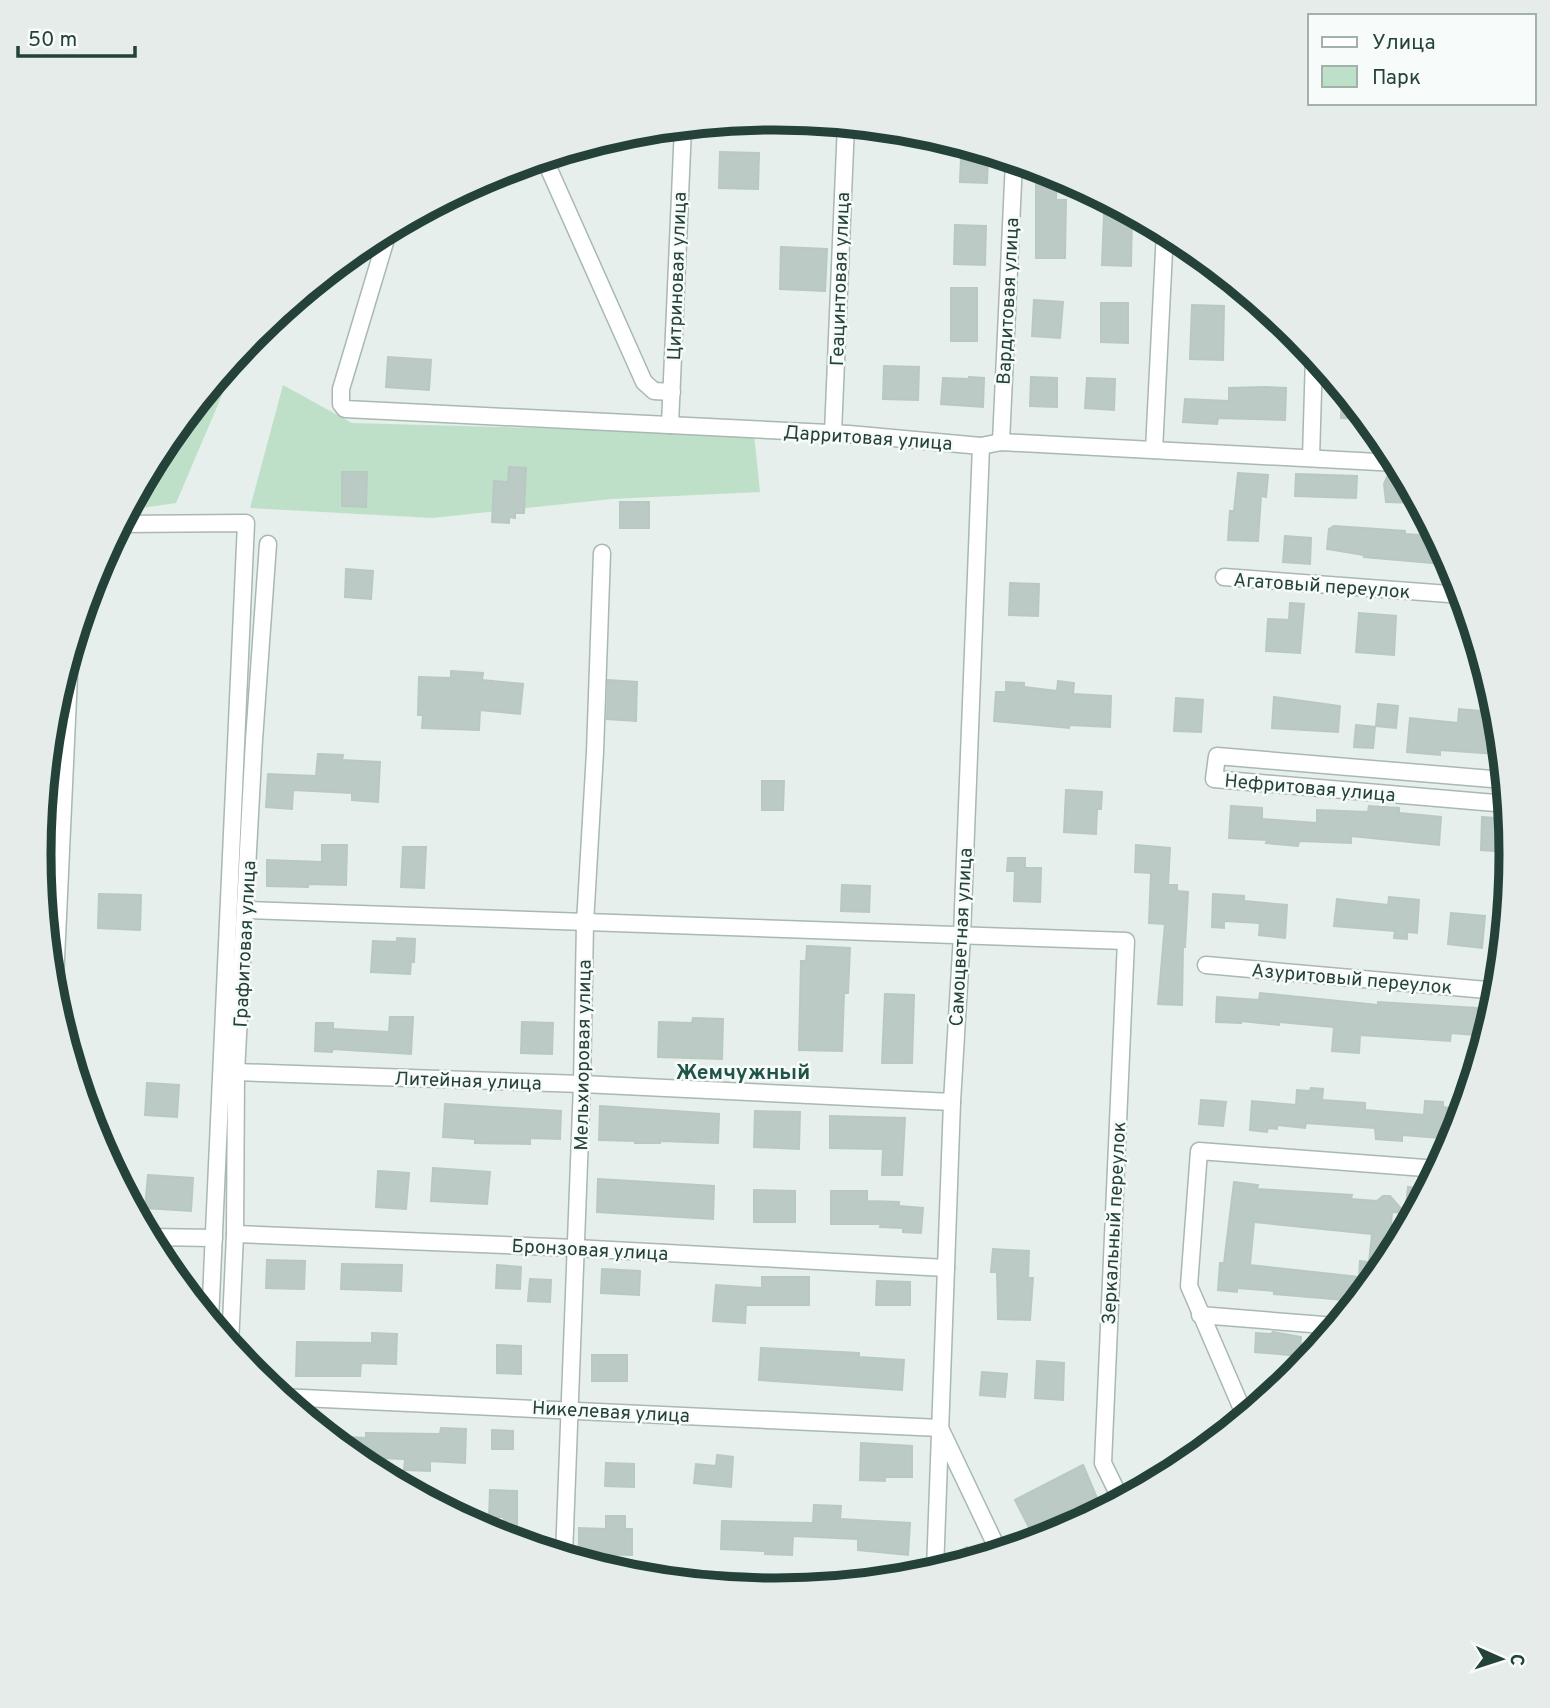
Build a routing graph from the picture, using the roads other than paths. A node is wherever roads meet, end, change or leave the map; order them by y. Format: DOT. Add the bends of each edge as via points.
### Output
graph roads {
  1 [pos="846,133"];
  2 [pos="683,136"];
  3 [pos="548,166"];
  4 [pos="1014,170"];
  5 [pos="1164,244"];
  6 [pos="384,245"];
  7 [pos="1314,369"];
  8 [pos="672,392"];
  9 [pos="670,425"];
  10 [pos="833,433"];
  11 [pos="1000,442"];
  12 [pos="981,446"];
  13 [pos="1154,450"];
  14 [pos="1311,457"];
  15 [pos="1383,462"];
  16 [pos="131,524"];
  17 [pos="268,544"];
  18 [pos="602,553"];
  19 [pos="1224,577"];
  20 [pos="1451,594"];
  21 [pos="68,700"];
  22 [pos="1495,779"];
  23 [pos="1498,803"];
  24 [pos="246,910"];
  25 [pos="585,923"];
  26 [pos="962,935"];
  27 [pos="57,946"];
  28 [pos="1206,965"];
  29 [pos="1486,989"];
  30 [pos="236,1072"];
  31 [pos="582,1084"];
  32 [pos="952,1102"];
  33 [pos="1428,1167"];
  34 [pos="235,1234"];
  35 [pos="161,1237"];
  36 [pos="214,1238"];
  37 [pos="575,1248"];
  38 [pos="946,1268"];
  39 [pos="211,1309"];
  40 [pos="1200,1315"];
  41 [pos="1326,1324"];
  42 [pos="231,1333"];
  43 [pos="296,1398"];
  44 [pos="1242,1408"];
  45 [pos="569,1409"];
  46 [pos="940,1428"];
  47 [pos="1117,1492"];
  48 [pos="995,1544"];
  49 [pos="564,1547"];
  50 [pos="935,1560"];
  1 -- 10 [label="street, Геацинтовая улица"];
  2 -- 8 [label="street, Цитриновая улица"];
  3 -- 8 [label="street" via="644,382 654,391"];
  4 -- 11 [label="street, Вардитовая улица"];
  5 -- 13 [label="street"];
  6 -- 9 [label="street, Дарритовая улица" via="341,389 345,410"];
  7 -- 14 [label="street"];
  8 -- 9 [label="street, Цитриновая улица"];
  9 -- 10 [label="street, Дарритовая улица"];
  10 -- 12 [label="street, Дарритовая улица"];
  11 -- 12 [label="street, Дарритовая улица"];
  11 -- 13 [label="street, Дарритовая улица"];
  12 -- 26 [label="street, Самоцветная улица"];
  13 -- 14 [label="street, Дарритовая улица"];
  14 -- 15 [label="street, Дарритовая улица"];
  16 -- 36 [label="street" via="246,523"];
  17 -- 24 [label="street, Графитовая улица"];
  18 -- 25 [label="street, Мельхиоровая улица"];
  19 -- 20 [label="street, Агатовый переулок"];
  21 -- 27 [label="street"];
  22 -- 23 [label="street, Нефритовая улица" via="1217,756 1214,779"];
  24 -- 25 [label="street"];
  24 -- 30 [label="street, Графитовая улица"];
  25 -- 26 [label="street"];
  25 -- 31 [label="street, Мельхиоровая улица"];
  26 -- 32 [label="street, Самоцветная улица"];
  26 -- 47 [label="street, Зеркальный переулок" via="1126,942 1103,1463"];
  28 -- 29 [label="street, Азуритовый переулок"];
  30 -- 31 [label="street, Литейная улица"];
  30 -- 34 [label="street, Графитовая улица"];
  31 -- 32 [label="street, Литейная улица"];
  31 -- 37 [label="street, Мельхиоровая улица"];
  32 -- 38 [label="street, Самоцветная улица"];
  33 -- 40 [label="street" via="1199,1151 1189,1286"];
  34 -- 37 [label="street, Бронзовая улица"];
  34 -- 42 [label="street, Графитовая улица"];
  35 -- 36 [label="street"];
  36 -- 39 [label="street"];
  37 -- 38 [label="street, Бронзовая улица"];
  37 -- 45 [label="street, Мельхиоровая улица"];
  38 -- 46 [label="street, Самоцветная улица"];
  40 -- 41 [label="street"];
  40 -- 44 [label="street"];
  43 -- 45 [label="street, Никелевая улица"];
  45 -- 46 [label="street, Никелевая улица"];
  45 -- 49 [label="street, Мельхиоровая улица"];
  46 -- 48 [label="street, Самоцветная улица"];
  46 -- 50 [label="street, Самоцветная улица"];
}
